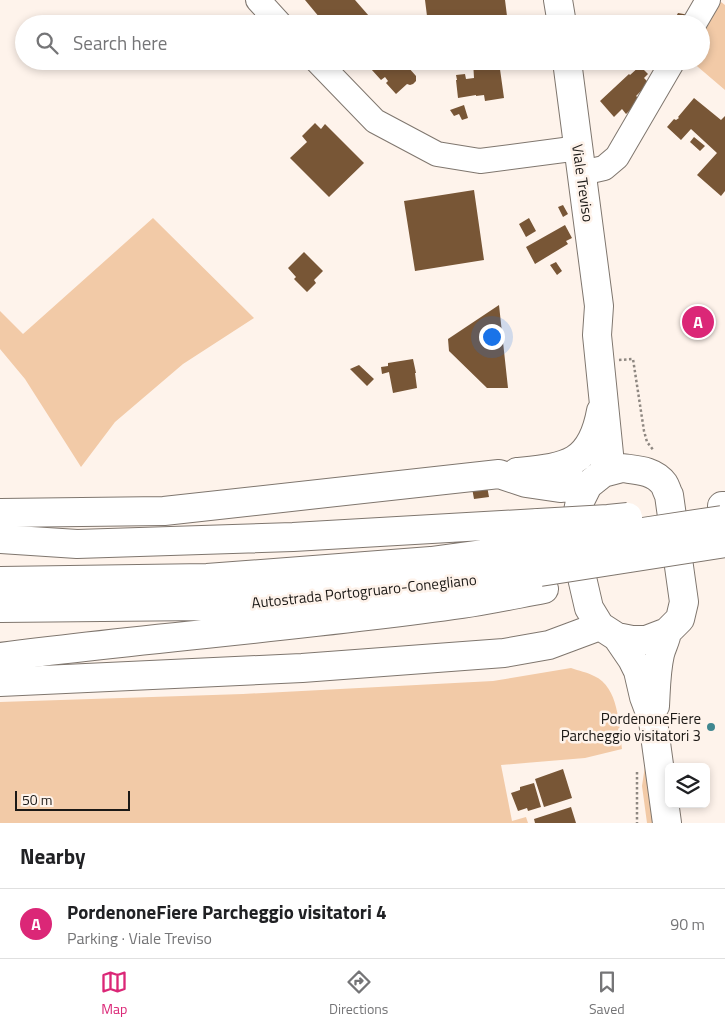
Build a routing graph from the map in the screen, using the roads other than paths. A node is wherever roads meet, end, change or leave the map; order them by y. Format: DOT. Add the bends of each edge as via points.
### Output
graph roads {
  1 [pos="258,0"];
  2 [pos="558,0"];
  3 [pos="708,0"];
  4 [pos="272,15"];
  5 [pos="560,15"];
  6 [pos="699,15"];
  7 [pos="325,70"];
  8 [pos="568,70"];
  9 [pos="667,70"];
  10 [pos="580,161"];
  11 [pos="599,306"];
  12 [pos="604,397"];
  13 [pos="644,471"];
  14 [pos="499,474"];
  15 [pos="595,479"];
  16 [pos="0,513"];
  17 [pos="724,519"];
  18 [pos="0,539"];
  19 [pos="725,556"];
  20 [pos="540,558"];
  21 [pos="0,581"];
  22 [pos="0,608"];
  23 [pos="609,632"];
  24 [pos="667,632"];
  25 [pos="0,657"];
  26 [pos="0,682"];
  27 [pos="653,721"];
  28 [pos="667,823"];
  1 -- 4 [label="street"];
  2 -- 5 [label="main road"];
  3 -- 6 [label="street"];
  7 -- 10 [label="street" via="375,121 436,154 480,161"];
  8 -- 10 [label="main road, Viale Treviso"];
  9 -- 10 [label="street" via="617,157 604,168"];
  10 -- 11 [label="main road, Viale Treviso"];
  11 -- 12 [label="main road, Viale Treviso" via="597,335"];
  11 -- 13 [label="main road, Viale Treviso" via="610,334 625,435 630,450"];
  12 -- 14 [label="main road" via="599,424 589,446 581,454 553,468"];
  12 -- 15 [label="main road, Viale Treviso" via="609,454"];
  13 -- 15 [label="main road, Viale Treviso" via="622,468"];
  13 -- 24 [label="main road, Viale Treviso" via="664,484 669,495 684,602 680,619"];
  14 -- 15 [label="main road" via="526,483 560,488"];
  14 -- 16 [label="main road" via="164,511"];
  15 -- 23 [label="main road, Viale Treviso" via="580,501 575,527 589,608"];
  17 -- 20 [label="main road, Autostrada Portogruaro-Conegliano, bridge" via="610,537"];
  18 -- 20 [label="main road" via="95,544 293,537"];
  19 -- 20 [label="main road"];
  20 -- 21 [label="main road, Autostrada Portogruaro-Conegliano" via="431,561 207,578"];
  20 -- 22 [label="main road, Autostrada Portogruaro-Conegliano" via="472,581 204,606"];
  20 -- 25 [label="main road" via="463,604"];
  23 -- 24 [label="main road" via="632,640 646,640"];
  23 -- 26 [label="main road" via="504,653 302,668"];
  23 -- 27 [label="main road, Viale Treviso" via="638,671"];
  24 -- 27 [label="main road, Viale Treviso" via="657,670"];
  27 -- 28 [label="main road, Viale Treviso"];
}
